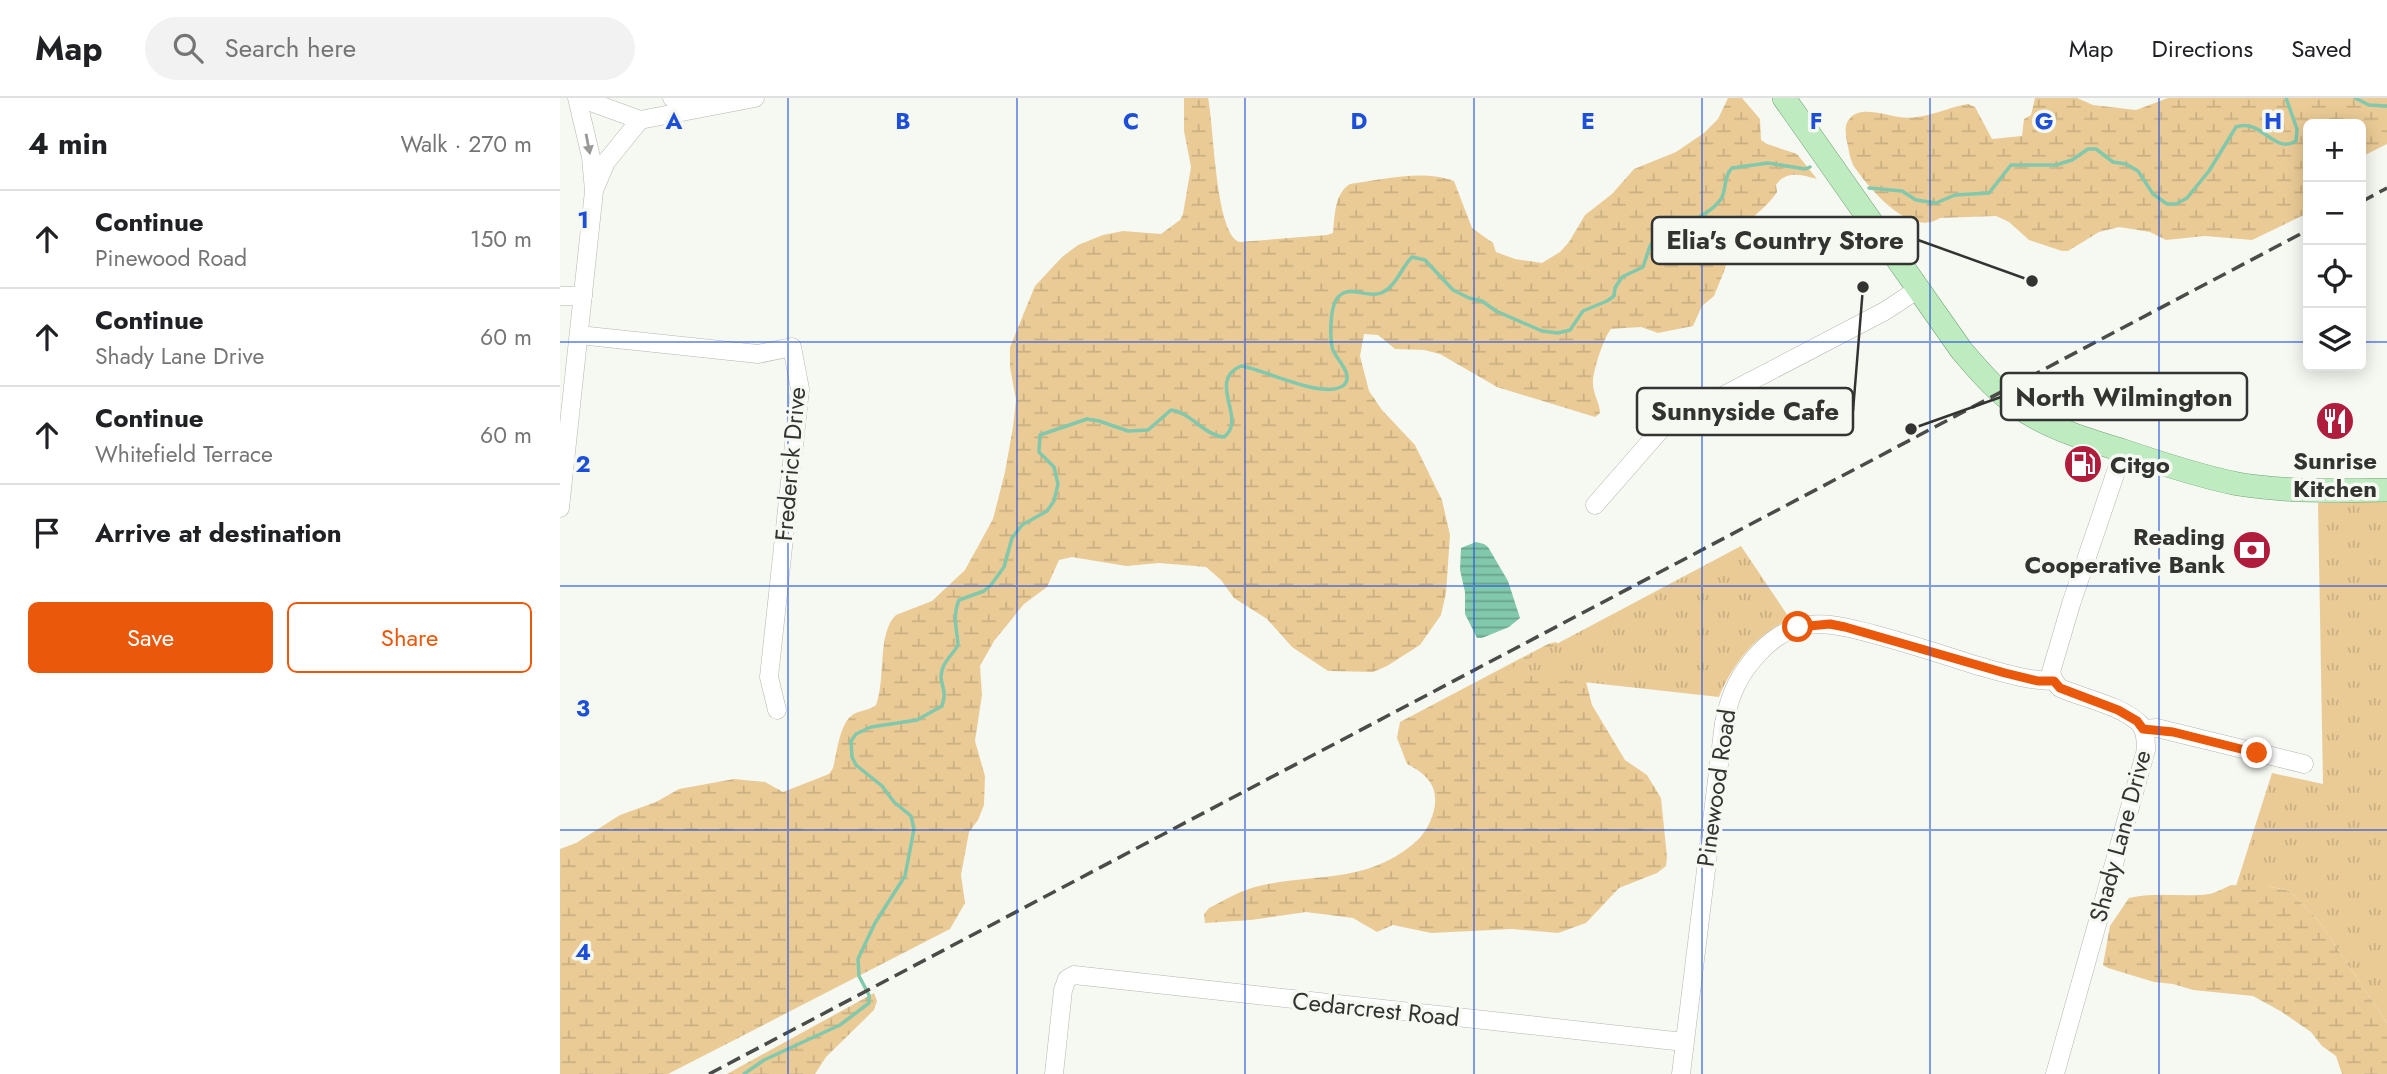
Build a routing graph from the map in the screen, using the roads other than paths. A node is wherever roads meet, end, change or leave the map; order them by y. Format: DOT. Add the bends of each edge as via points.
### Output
graph roads {
  1 [pos="578,98"];
  2 [pos="632,98"];
  3 [pos="672,98"];
  4 [pos="755,98"];
  5 [pos="1784,98"];
  6 [pos="727,103"];
  7 [pos="640,120"];
  8 [pos="594,191"];
  9 [pos="1917,290"];
  10 [pos="560,296"];
  11 [pos="583,296"];
  12 [pos="579,335"];
  13 [pos="2123,451"];
  14 [pos="2387,490"];
  15 [pos="1595,505"];
  16 [pos="560,508"];
  17 [pos="2054,681"];
  18 [pos="777,710"];
  19 [pos="2143,729"];
  20 [pos="2304,764"];
  21 [pos="1684,1042"];
  22 [pos="1054,1074"];
  23 [pos="1681,1074"];
  24 [pos="2055,1074"];
  1 -- 7 [label="street"];
  1 -- 8 [label="street, one-way"];
  2 -- 7 [label="street"];
  3 -- 6 [label="street"];
  4 -- 6 [label="street"];
  5 -- 9 [label="main road"];
  6 -- 7 [label="street"];
  7 -- 8 [label="street" via="606,162"];
  8 -- 11 [label="street"];
  9 -- 13 [label="main road" via="1962,351 2010,400 2068,432"];
  9 -- 15 [label="street" via="1663,427"];
  10 -- 11 [label="street"];
  11 -- 12 [label="street"];
  12 -- 16 [label="street"];
  12 -- 18 [label="street, Frederick Drive" via="758,354 792,347 800,388 768,677"];
  13 -- 14 [label="main road" via="2254,486"];
  13 -- 17 [label="street" via="2053,663"];
  17 -- 19 [label="street, Shady Lane Drive" via="2060,688 2129,716"];
  17 -- 21 [label="street, Pinewood Road" via="2005,673 1830,624 1798,627 1764,648 1735,684 1724,723"];
  19 -- 20 [label="street"];
  19 -- 24 [label="street, Shady Lane Drive" via="2143,762"];
  21 -- 22 [label="street, Cedarcrest Road" via="1077,975 1068,977 1063,990"];
  21 -- 23 [label="street, Pinewood Road"];
}
